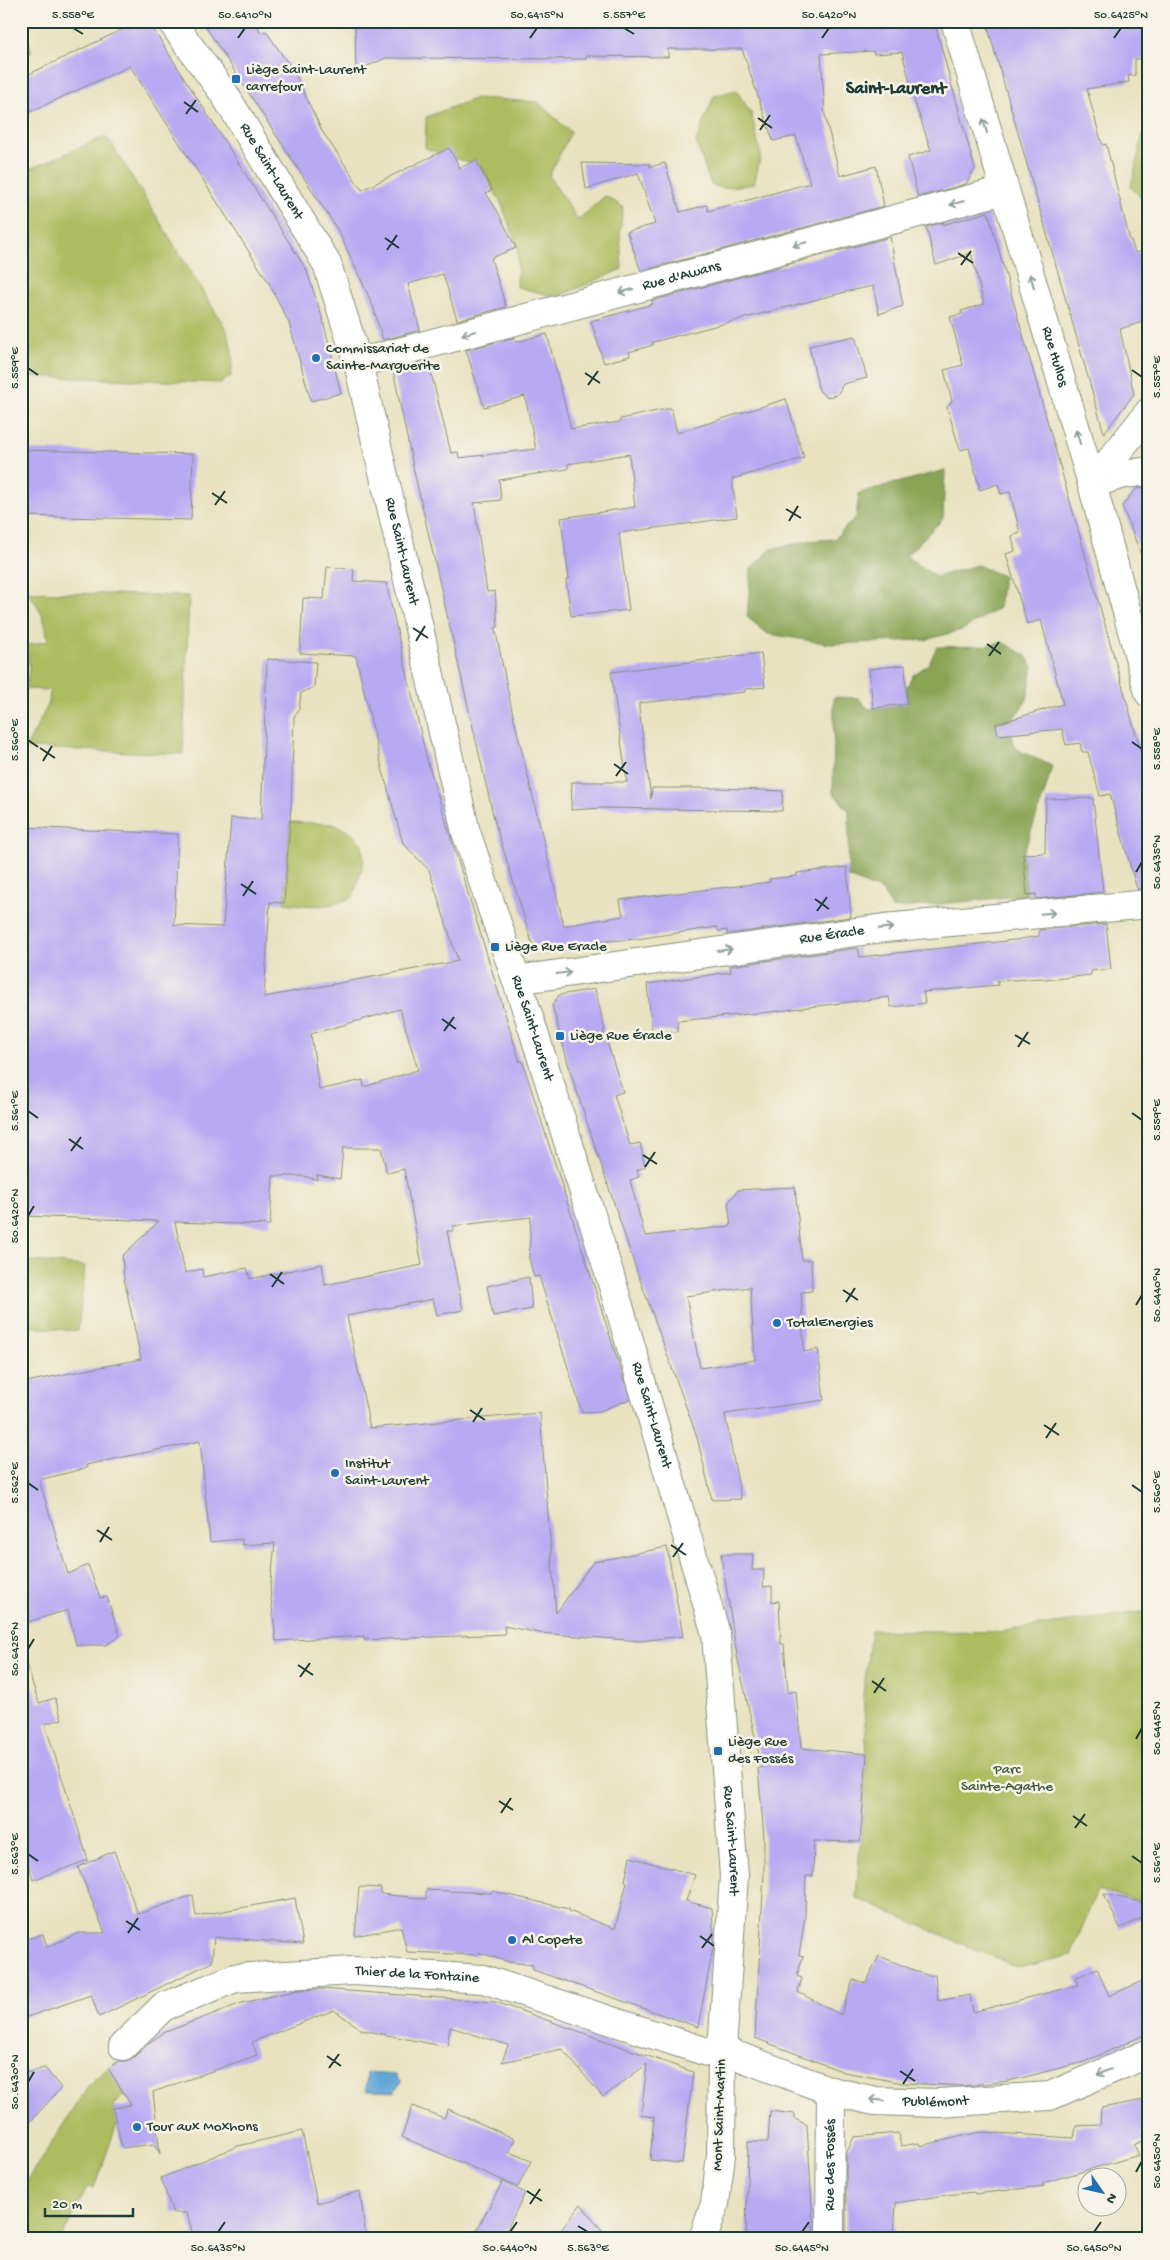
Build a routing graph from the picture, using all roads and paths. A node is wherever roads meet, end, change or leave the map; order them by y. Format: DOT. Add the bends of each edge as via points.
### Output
graph roads {
  1 [pos="171,21"];
  2 [pos="955,21"];
  3 [pos="1004,190"];
  4 [pos="358,363"];
  5 [pos="1149,412"];
  6 [pos="1149,471"];
  7 [pos="1092,484"];
  8 [pos="1149,693"];
  9 [pos="1149,904"];
  10 [pos="516,980"];
  11 [pos="123,2046"];
  12 [pos="722,2050"];
  13 [pos="1149,2053"];
  14 [pos="831,2092"];
  15 [pos="703,2239"];
  16 [pos="830,2239"];
  1 -- 4 [label="street, Rue Saint-Laurent" via="225,95 327,264"];
  3 -- 2 [label="street, Rue Hullos, one-way"];
  3 -- 4 [label="street, Rue d'Awans, one-way"];
  7 -- 3 [label="street, Rue Hullos, one-way"];
  4 -- 10 [label="street, Rue Saint-Laurent" via="466,832"];
  5 -- 7 [label="street"];
  6 -- 7 [label="street"];
  7 -- 8 [label="street, Rue Hullos"];
  10 -- 9 [label="street, Rue Éracle, one-way" via="884,928"];
  10 -- 12 [label="street, Rue Saint-Laurent" via="610,1278 716,1634 734,1876"];
  11 -- 12 [label="street, Thier de la Fontaine" via="163,2007 236,1978 353,1971 483,1979 707,2052"];
  12 -- 14 [label="street, Publémont"];
  12 -- 15 [label="street, Mont Saint-Martin" via="721,2155 715,2204"];
  13 -- 14 [label="street, Publémont, one-way" via="1050,2096 938,2103 875,2101"];
  14 -- 16 [label="street, Rue des Fossés"];
}
